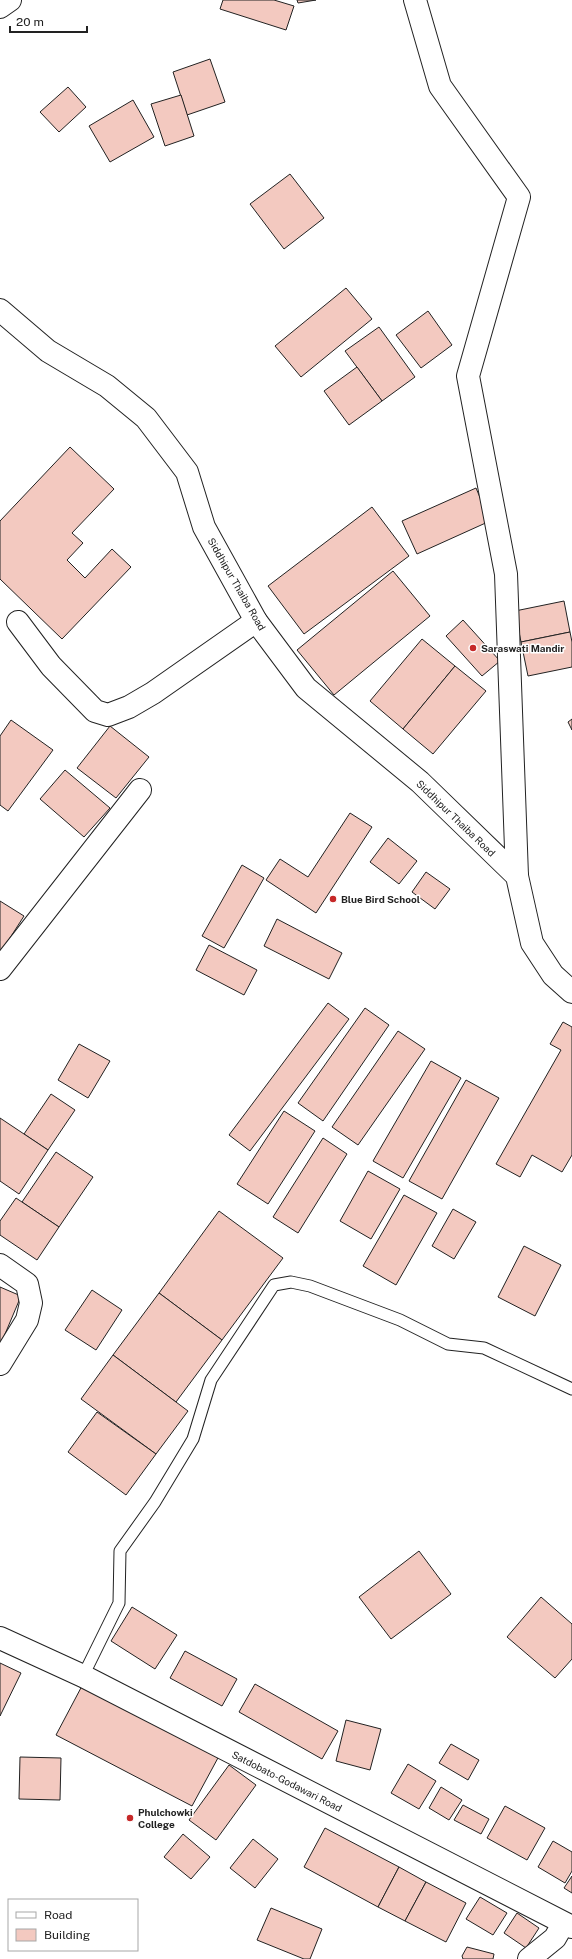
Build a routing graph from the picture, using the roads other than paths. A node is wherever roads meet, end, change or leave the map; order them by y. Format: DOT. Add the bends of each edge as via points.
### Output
graph roads {
  1 [pos="10,0"];
  2 [pos="415,0"];
  3 [pos="0,7"];
  4 [pos="0,310"];
  5 [pos="256,621"];
  6 [pos="18,622"];
  7 [pos="140,790"];
  8 [pos="517,876"];
  9 [pos="0,969"];
  10 [pos="572,992"];
  11 [pos="0,1265"];
  12 [pos="0,1364"];
  13 [pos="572,1390"];
  14 [pos="0,1638"];
  15 [pos="83,1676"];
  16 [pos="568,1926"];
  17 [pos="529,1959"];
  1 -- 3 [label="street"];
  2 -- 8 [label="street" via="440,86 519,197 468,376 506,574"];
  4 -- 5 [label="street, Siddhipur Thaiba Road" via="48,351 107,386 146,418 187,472 204,527"];
  5 -- 6 [label="street" via="153,693 129,707 108,714 95,711 51,666"];
  5 -- 8 [label="street, Siddhipur Thaiba Road" via="306,688 420,782"];
  7 -- 9 [label="street"];
  8 -- 10 [label="street" via="532,943 553,975"];
  11 -- 12 [label="street" via="27,1284 30,1303 27,1320"];
  13 -- 15 [label="lane" via="484,1348 448,1344 400,1320 310,1286 291,1282 274,1285 211,1380 193,1439 155,1502 120,1551 119,1603"];
  14 -- 15 [label="street, Satdobato-Godawari Road"];
  15 -- 16 [label="street, Satdobato-Godawari Road"];
  16 -- 17 [label="street"];
}
